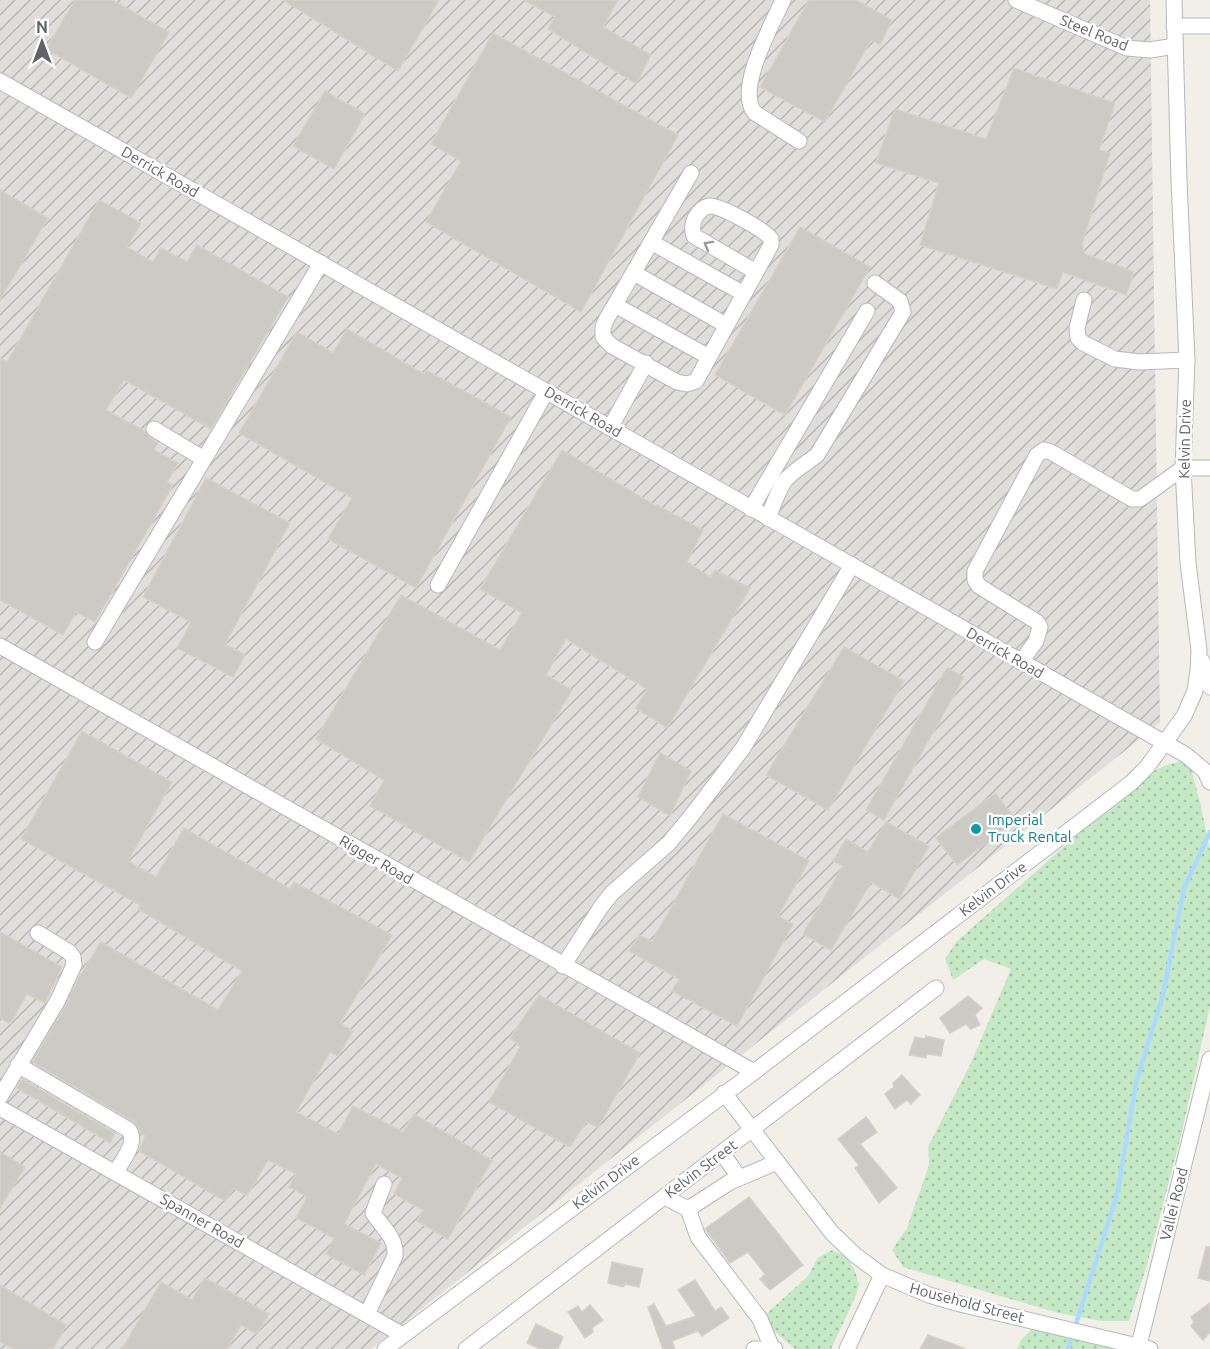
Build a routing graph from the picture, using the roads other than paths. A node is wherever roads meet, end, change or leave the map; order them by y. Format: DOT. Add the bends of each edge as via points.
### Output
graph roads {
  1 [pos="783,0"];
  2 [pos="1016,0"];
  3 [pos="1174,0"];
  4 [pos="1174,26"];
  5 [pos="1210,26"];
  6 [pos="1175,45"];
  7 [pos="0,81"];
  8 [pos="799,141"];
  9 [pos="691,173"];
  10 [pos="651,242"];
  11 [pos="321,263"];
  12 [pos="756,272"];
  13 [pos="634,273"];
  14 [pos="875,283"];
  15 [pos="744,294"];
  16 [pos="1084,300"];
  17 [pos="615,305"];
  18 [pos="867,311"];
  19 [pos="726,325"];
  20 [pos="709,357"];
  21 [pos="1187,360"];
  22 [pos="645,363"];
  23 [pos="546,392"];
  24 [pos="610,428"];
  25 [pos="154,429"];
  26 [pos="204,459"];
  27 [pos="1183,468"];
  28 [pos="1210,468"];
  29 [pos="751,509"];
  30 [pos="768,518"];
  31 [pos="852,566"];
  32 [pos="438,585"];
  33 [pos="95,642"];
  34 [pos="0,646"];
  35 [pos="1199,650"];
  36 [pos="1021,662"];
  37 [pos="1210,687"];
  38 [pos="1165,744"];
  39 [pos="1210,782"];
  40 [pos="38,933"];
  41 [pos="563,966"];
  42 [pos="936,988"];
  43 [pos="1210,1059"];
  44 [pos="18,1065"];
  45 [pos="754,1072"];
  46 [pos="724,1093"];
  47 [pos="0,1097"];
  48 [pos="0,1108"];
  49 [pos="1203,1119"];
  50 [pos="753,1130"];
  51 [pos="722,1153"];
  52 [pos="777,1162"];
  53 [pos="116,1172"];
  54 [pos="739,1177"];
  55 [pos="384,1184"];
  56 [pos="665,1197"];
  57 [pos="688,1209"];
  58 [pos="882,1275"];
  59 [pos="367,1314"];
  60 [pos="403,1335"];
  61 [pos="1142,1348"];
  62 [pos="385,1349"];
  63 [pos="466,1349"];
  64 [pos="754,1349"];
  65 [pos="774,1349"];
  66 [pos="847,1349"];
  1 -- 8 [label="street" via="755,64 749,101 755,114"];
  2 -- 6 [label="street, Steel Road" via="1128,48 1150,50"];
  3 -- 4 [label="street, Kelvin Drive"];
  4 -- 5 [label="street"];
  4 -- 6 [label="street, Kelvin Drive"];
  6 -- 21 [label="street, Kelvin Drive"];
  7 -- 11 [label="street, Derrick Road"];
  9 -- 10 [label="street"];
  10 -- 13 [label="street"];
  10 -- 15 [label="street"];
  11 -- 23 [label="street, Derrick Road"];
  11 -- 26 [label="street"];
  12 -- 12 [label="street, one-way" via="694,236 693,225 702,210 710,206 719,208 768,235 771,245"];
  12 -- 15 [label="street"];
  13 -- 17 [label="street"];
  13 -- 19 [label="street"];
  14 -- 30 [label="street" via="900,301 903,312 817,455 791,474"];
  15 -- 19 [label="street"];
  16 -- 21 [label="street" via="1077,328 1083,343 1115,359 1139,363"];
  17 -- 20 [label="street"];
  17 -- 22 [label="street" via="603,327 603,337"];
  18 -- 29 [label="street"];
  19 -- 20 [label="street"];
  20 -- 22 [label="street" via="696,381 687,384"];
  21 -- 27 [label="street, Kelvin Drive"];
  22 -- 24 [label="street"];
  23 -- 24 [label="street, Derrick Road"];
  23 -- 32 [label="street"];
  24 -- 29 [label="street, Derrick Road"];
  25 -- 26 [label="street"];
  26 -- 33 [label="street"];
  27 -- 28 [label="street"];
  27 -- 35 [label="street, Kelvin Drive" via="1188,563"];
  27 -- 36 [label="street" via="1140,499 1132,499 1051,452 1044,450 1037,455 975,571 979,586 1040,627 1036,641"];
  29 -- 30 [label="street, Derrick Road"];
  30 -- 31 [label="street, Derrick Road"];
  31 -- 36 [label="street, Derrick Road"];
  31 -- 41 [label="street" via="743,748 669,843 612,893"];
  34 -- 41 [label="street, Rigger Road"];
  35 -- 37 [label="street"];
  35 -- 38 [label="street, Kelvin Drive" via="1192,700"];
  36 -- 38 [label="street, Derrick Road"];
  38 -- 39 [label="street" via="1197,762"];
  38 -- 45 [label="street, Kelvin Drive" via="1131,783"];
  40 -- 44 [label="street" via="69,952 74,965 58,1000"];
  41 -- 45 [label="street, Rigger Road"];
  42 -- 50 [label="street, Kelvin Street"];
  43 -- 49 [label="street, Vallei Road"];
  44 -- 47 [label="street"];
  44 -- 53 [label="street" via="129,1130 133,1141"];
  45 -- 46 [label="street, Kelvin Drive"];
  46 -- 50 [label="street, Household Street"];
  46 -- 60 [label="street, Kelvin Drive"];
  48 -- 53 [label="street, Spanner Road"];
  49 -- 61 [label="street, Vallei Road"];
  50 -- 51 [label="street, Kelvin Street"];
  50 -- 52 [label="street, Household Street"];
  51 -- 54 [label="street"];
  51 -- 56 [label="street, Kelvin Street"];
  52 -- 54 [label="street"];
  52 -- 58 [label="street, Household Street" via="832,1233"];
  53 -- 59 [label="street, Spanner Road"];
  54 -- 57 [label="street"];
  55 -- 59 [label="street" via="373,1213 396,1247"];
  56 -- 57 [label="street"];
  56 -- 63 [label="street, Kelvin Street"];
  57 -- 65 [label="street" via="698,1236 760,1319"];
  58 -- 61 [label="street, Household Street" via="929,1295"];
  58 -- 66 [label="street"];
  59 -- 60 [label="street, Spanner Road"];
  60 -- 62 [label="street, Kelvin Drive"];
  64 -- 65 [label="street"];
}
